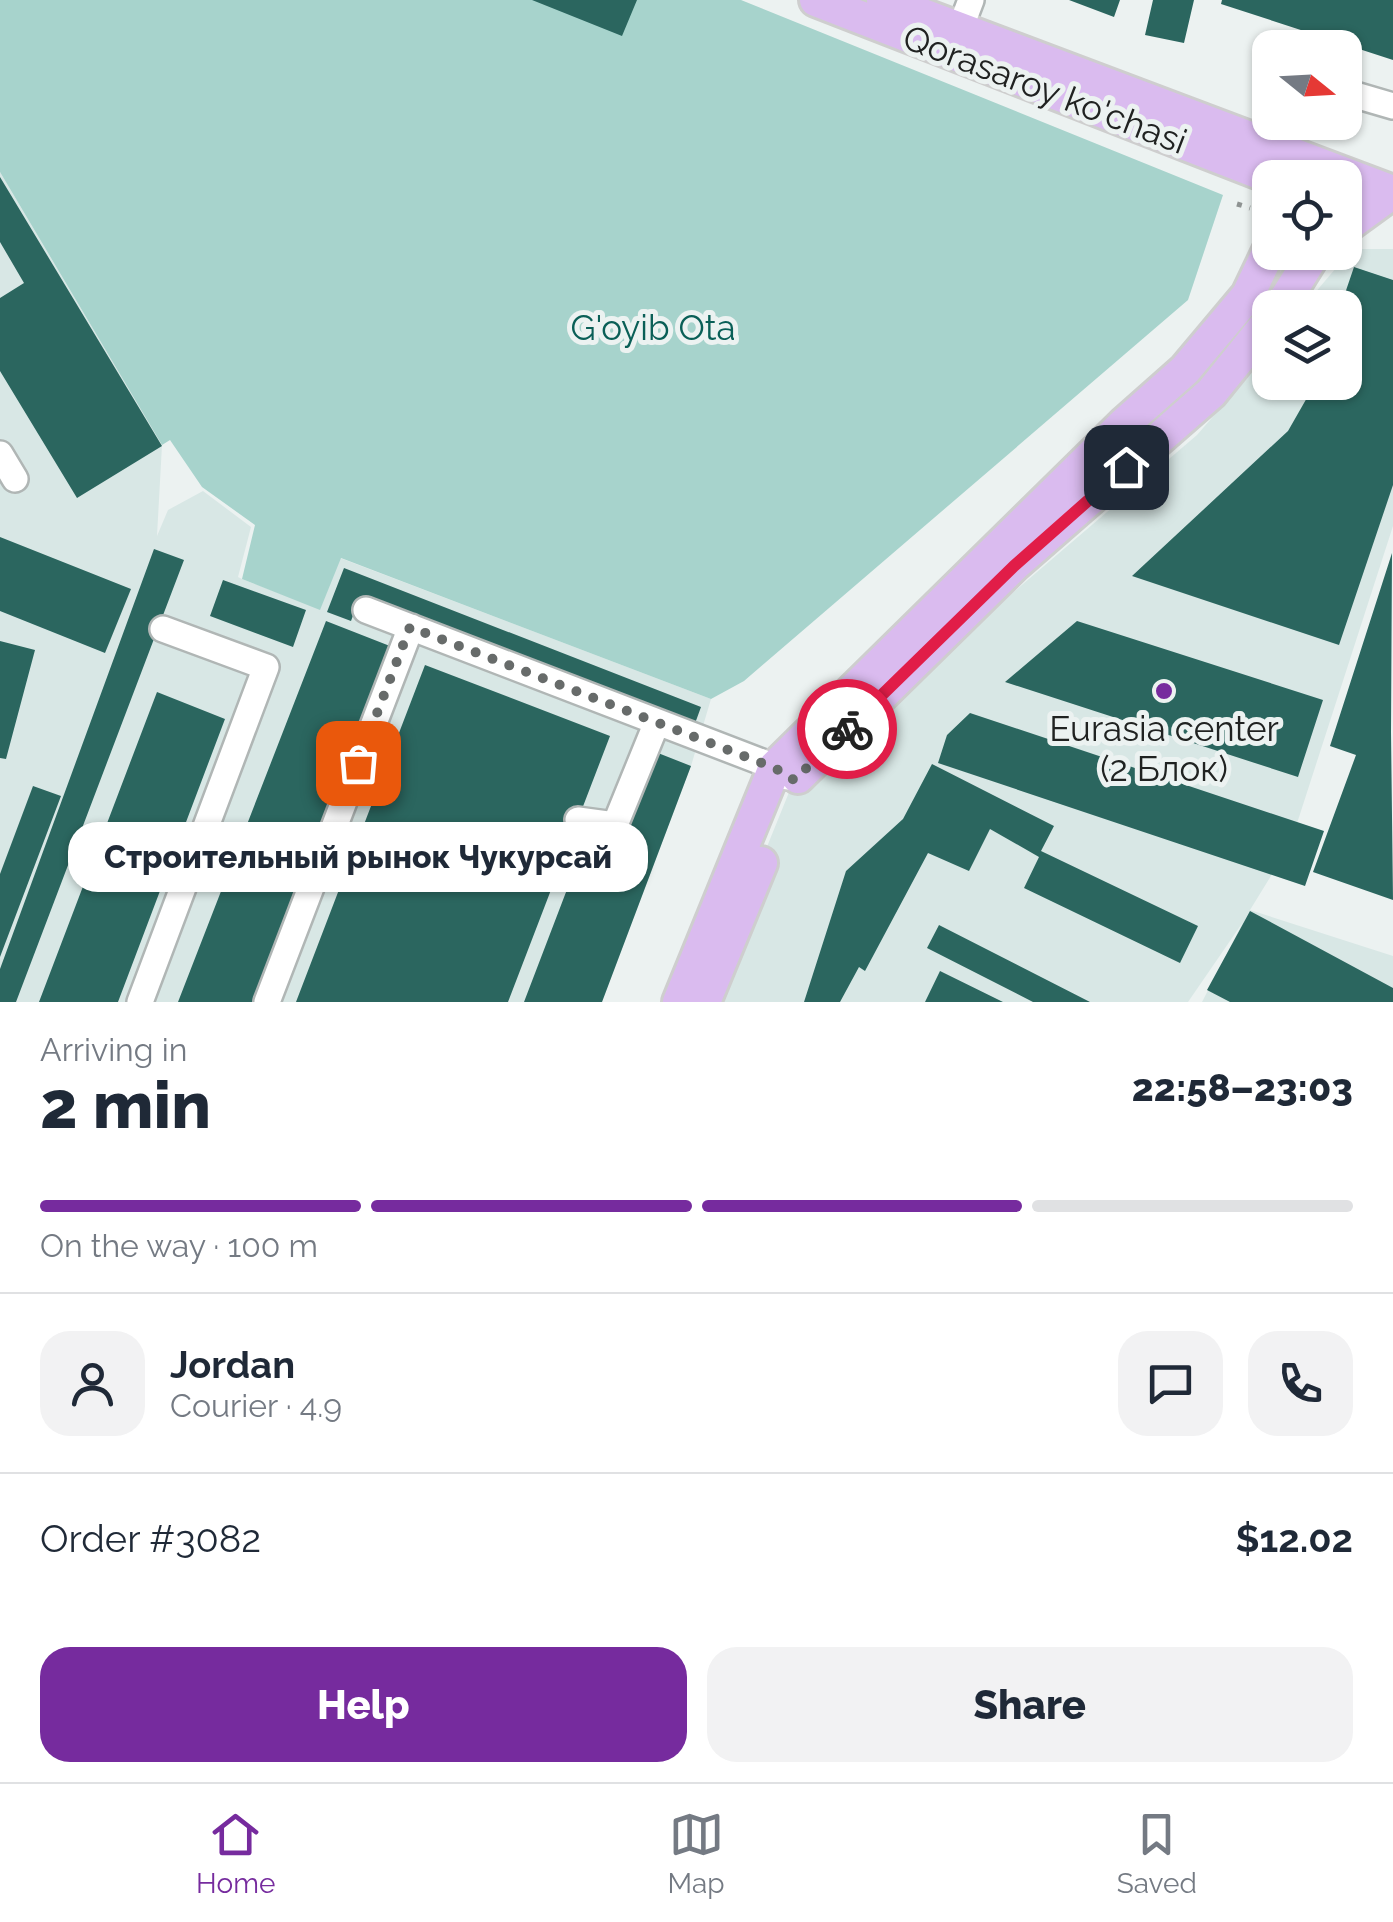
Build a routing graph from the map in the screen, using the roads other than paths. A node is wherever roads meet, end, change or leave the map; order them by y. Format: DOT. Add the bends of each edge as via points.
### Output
graph roads {
  1 [pos="816,0"];
  2 [pos="884,0"];
  3 [pos="965,14"];
  4 [pos="1362,97"];
  5 [pos="1393,106"];
  6 [pos="1252,168"];
  7 [pos="1252,172"];
  8 [pos="1393,192"];
  9 [pos="1362,204"];
  10 [pos="1260,270"];
  11 [pos="1252,342"];
  12 [pos="0,454"];
  13 [pos="15,479"];
  14 [pos="366,610"];
  15 [pos="410,627"];
  16 [pos="163,629"];
  17 [pos="656,722"];
  18 [pos="784,774"];
  19 [pos="578,820"];
  20 [pos="140,1002"];
  21 [pos="267,1002"];
  22 [pos="679,1002"];
  23 [pos="704,1002"];
  1 -- 7 [label="main road, Qorasaroy ko'chasi"];
  2 -- 3 [label="main road, Qorasaroy ko'chasi"];
  3 -- 6 [label="main road, Qorasaroy ko'chasi"];
  4 -- 5 [label="lane"];
  8 -- 9 [label="main road, Qorasaroy ko'chasi"];
  10 -- 18 [label="main road" via="1248,295 1185,370 1124,424"];
  11 -- 18 [label="main road" via="1211,393"];
  12 -- 13 [label="lane"];
  14 -- 15 [label="lane"];
  15 -- 17 [label="lane"];
  15 -- 21 [label="lane"];
  16 -- 20 [label="lane" via="266,667"];
  17 -- 18 [label="lane"];
  17 -- 19 [label="lane" via="615,825"];
  18 -- 22 [label="main road"];
  18 -- 23 [label="main road"];
}
